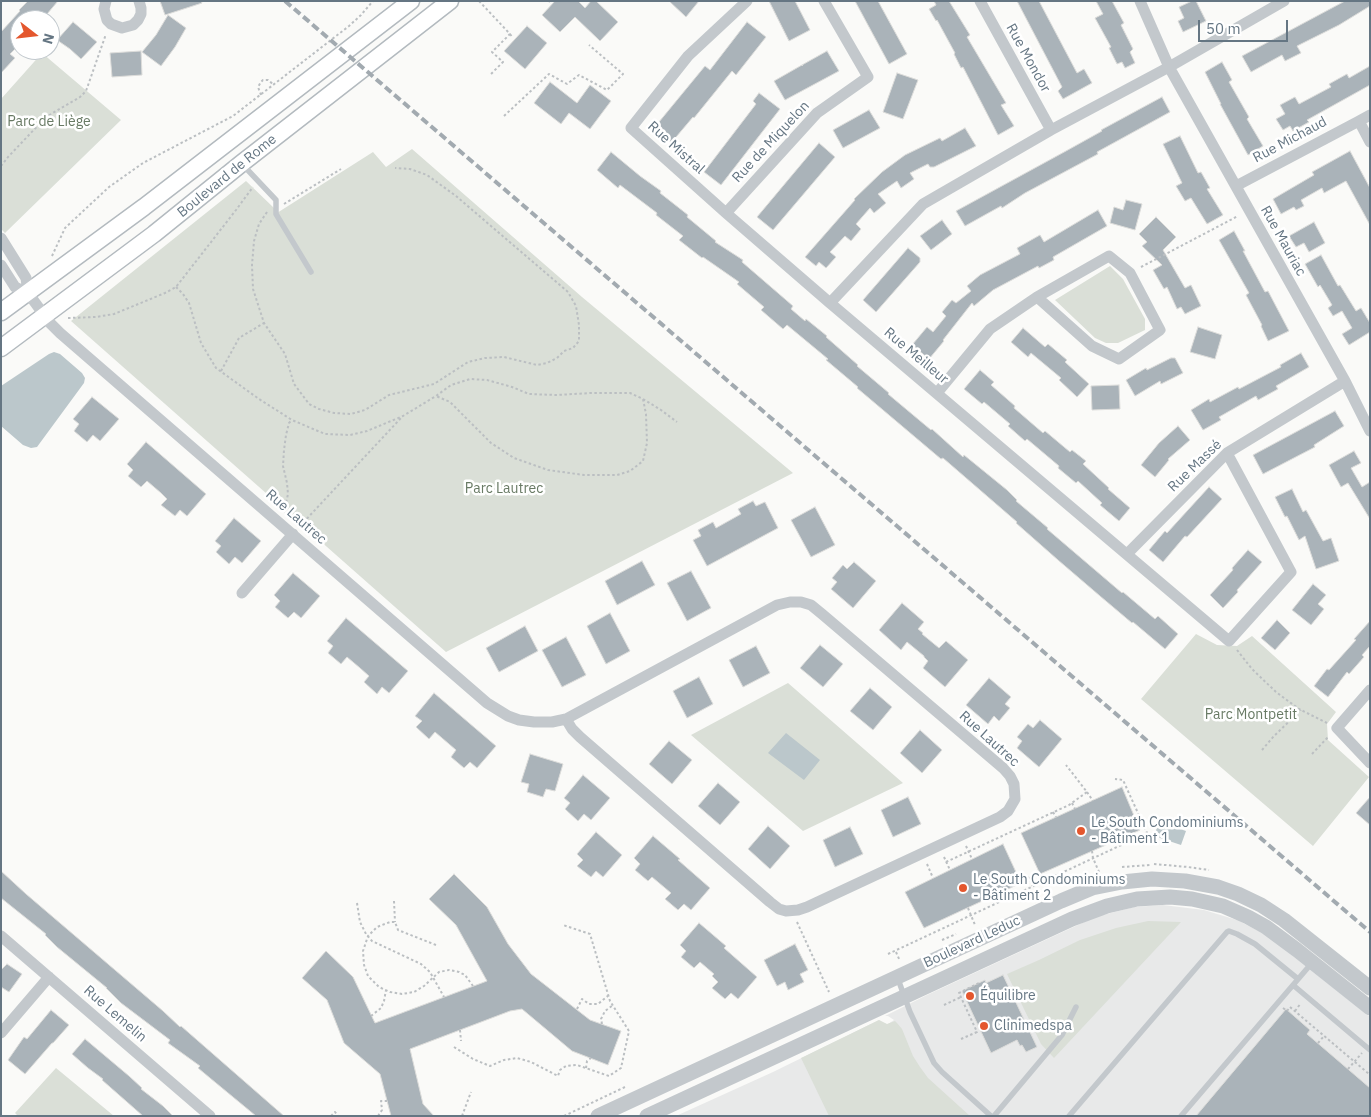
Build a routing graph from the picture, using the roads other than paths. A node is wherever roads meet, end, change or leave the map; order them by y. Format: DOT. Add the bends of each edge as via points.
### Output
graph roads {
  1 [pos="106,1"];
  2 [pos="139,1"];
  3 [pos="411,1"];
  4 [pos="450,1"];
  5 [pos="747,1"];
  6 [pos="824,1"];
  7 [pos="980,1"];
  8 [pos="1140,1"];
  9 [pos="1284,1"];
  10 [pos="1169,67"];
  11 [pos="1370,115"];
  12 [pos="1359,121"];
  13 [pos="1050,130"];
  14 [pos="1370,142"];
  15 [pos="242,163"];
  16 [pos="1236,186"];
  17 [pos="726,213"];
  18 [pos="1,238"];
  19 [pos="1,266"];
  20 [pos="310,272"];
  21 [pos="28,293"];
  22 [pos="1037,297"];
  23 [pos="830,303"];
  24 [pos="1,312"];
  25 [pos="45,316"];
  26 [pos="1,348"];
  27 [pos="1345,381"];
  28 [pos="937,393"];
  29 [pos="1370,432"];
  30 [pos="1228,452"];
  31 [pos="296,531"];
  32 [pos="1127,554"];
  33 [pos="242,593"];
  34 [pos="1370,690"];
  35 [pos="566,719"];
  36 [pos="1370,763"];
  37 [pos="1,936"];
  38 [pos="1313,962"];
  39 [pos="899,970"];
  40 [pos="49,977"];
  41 [pos="1298,979"];
  42 [pos="1293,984"];
  43 [pos="1370,988"];
  44 [pos="905,997"];
  45 [pos="1076,1007"];
  46 [pos="1370,1008"];
  47 [pos="1,1033"];
  48 [pos="1370,1050"];
  49 [pos="604,1114"];
  50 [pos="210,1116"];
  51 [pos="647,1116"];
  52 [pos="993,1116"];
  53 [pos="1069,1116"];
  54 [pos="1181,1116"];
  1 -- 2 [label="street" via="104,9 108,20 122,28 138,20"];
  3 -- 21 [label="main road, Boulevard de Rome"];
  4 -- 15 [label="main road, Boulevard de Rome"];
  5 -- 17 [label="street, Rue Mistral" via="688,56 632,128"];
  6 -- 17 [label="street, Rue de Miquelon" via="868,77 817,113"];
  7 -- 13 [label="street, Rue Mondor"];
  8 -- 10 [label="street, Rue Mauriac"];
  9 -- 10 [label="street"];
  10 -- 13 [label="street"];
  10 -- 16 [label="street, Rue Mauriac"];
  11 -- 12 [label="street, Rue Michaud"];
  12 -- 14 [label="street"];
  12 -- 16 [label="street, Rue Michaud"];
  13 -- 23 [label="street" via="923,204"];
  15 -- 20 [label="lane" via="276,200 276,214"];
  15 -- 25 [label="main road, Boulevard de Rome"];
  16 -- 27 [label="street, Rue Mauriac"];
  17 -- 23 [label="street, Rue Mistral"];
  18 -- 21 [label="street, Rue Lautrec" via="26,278"];
  19 -- 21 [label="street, Rue Lautrec" via="15,287"];
  21 -- 24 [label="main road, Boulevard de Rome"];
  21 -- 25 [label="street, Rue Lautrec"];
  22 -- 22 [label="street" via="1109,256 1130,273 1160,330 1118,360 1092,346"];
  22 -- 28 [label="street" via="990,329"];
  23 -- 28 [label="street, Rue Meilleur"];
  25 -- 26 [label="main road, Boulevard de Rome"];
  25 -- 31 [label="street, Rue Lautrec" via="60,333"];
  27 -- 29 [label="street, Rue Mauriac"];
  27 -- 30 [label="street, Rue Massé"];
  28 -- 32 [label="street, Rue Meilleur"];
  30 -- 32 [label="street, Rue Massé"];
  30 -- 32 [label="street, Rue Meilleur" via="1291,572 1229,641"];
  31 -- 33 [label="street"];
  31 -- 35 [label="street, Rue Lautrec" via="497,710 529,722"];
  34 -- 36 [label="street" via="1337,728"];
  35 -- 35 [label="street, Rue Lautrec" via="580,737 783,910 807,907 1005,814 1014,799 1013,780 1003,768 806,603 777,605"];
  37 -- 40 [label="street, Rue Lemelin"];
  38 -- 41 [label="lane"];
  38 -- 44 [label="street, Boulevard Leduc" via="1266,927 1230,909 1192,899 1146,898 1098,909"];
  38 -- 46 [label="street, Boulevard Leduc"];
  39 -- 43 [label="street, Boulevard Leduc" via="1083,892 1117,882 1162,879 1213,886 1261,905 1296,928"];
  39 -- 44 [label="lane"];
  39 -- 49 [label="street, Boulevard Leduc"];
  40 -- 47 [label="street"];
  40 -- 50 [label="street, Rue Lemelin"];
  41 -- 42 [label="lane"];
  41 -- 53 [label="lane" via="1255,944 1226,932"];
  42 -- 48 [label="lane"];
  42 -- 54 [label="lane"];
  44 -- 51 [label="street, Boulevard Leduc"];
  44 -- 52 [label="lane" via="938,1067"];
  45 -- 52 [label="lane" via="1062,1035"];
}
